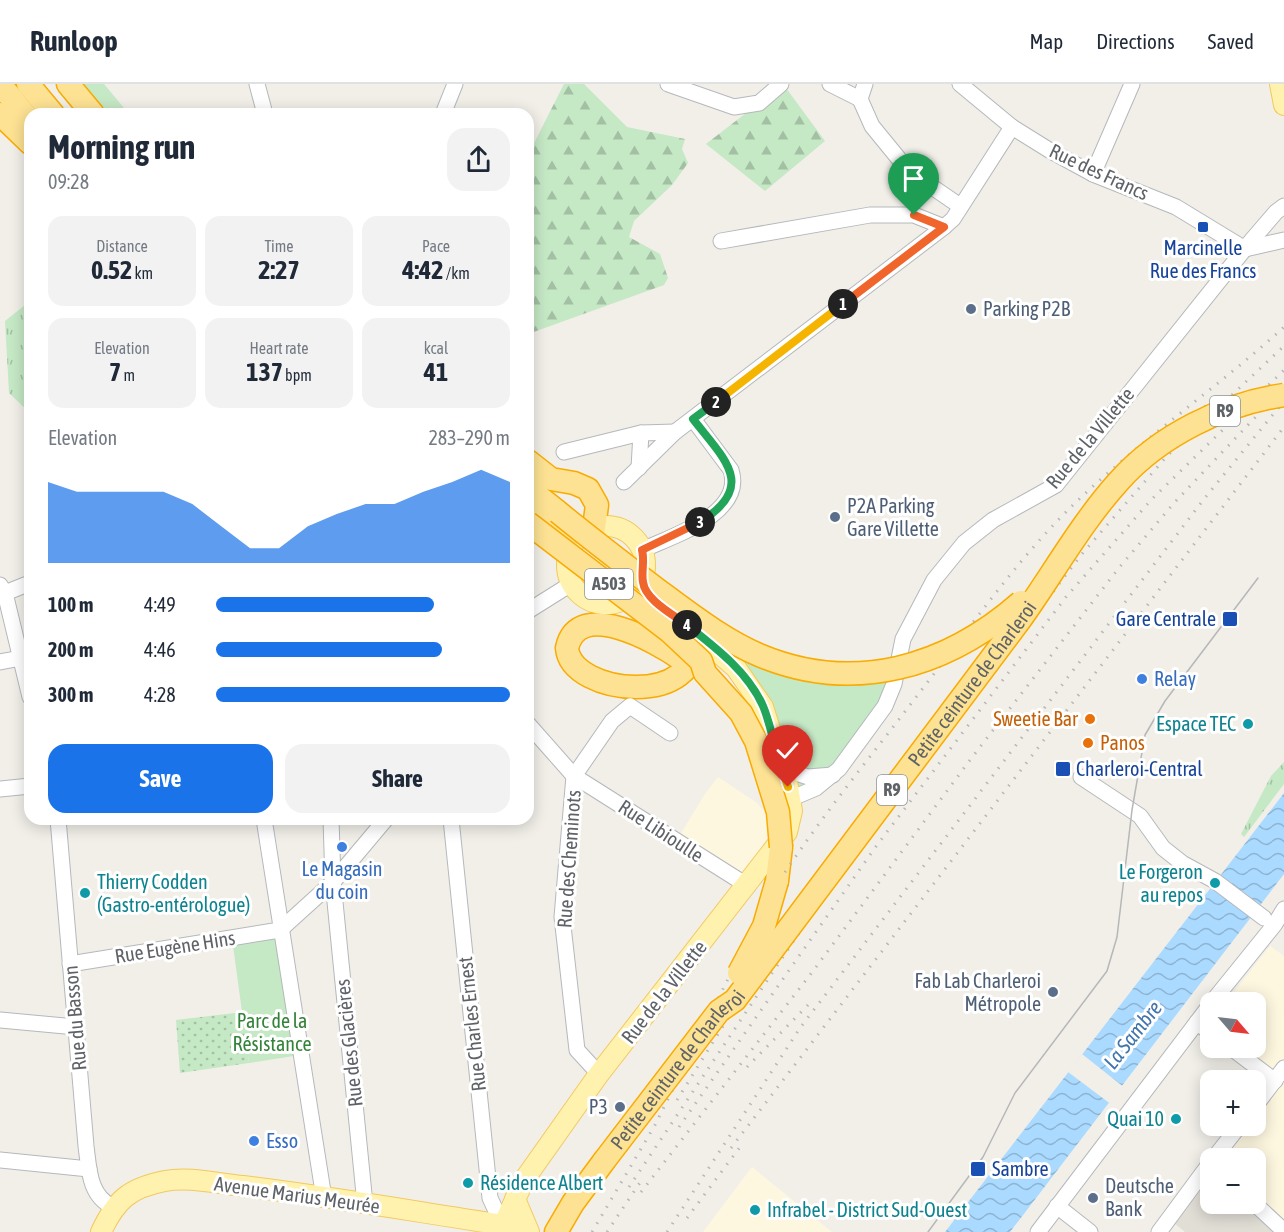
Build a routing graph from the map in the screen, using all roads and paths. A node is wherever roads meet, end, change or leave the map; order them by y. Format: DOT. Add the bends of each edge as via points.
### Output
graph roads {
  1 [pos="0,84"];
  2 [pos="28,84"];
  3 [pos="68,84"];
  4 [pos="257,84"];
  5 [pos="455,84"];
  6 [pos="668,84"];
  7 [pos="781,84"];
  8 [pos="830,84"];
  9 [pos="960,84"];
  10 [pos="1132,84"];
  11 [pos="1280,84"];
  12 [pos="711,91"];
  13 [pos="862,92"];
  14 [pos="1284,105"];
  15 [pos="49,108"];
  16 [pos="88,108"];
  17 [pos="263,108"];
  18 [pos="445,108"];
  19 [pos="0,114"];
  20 [pos="24,114"];
  21 [pos="1012,127"];
  22 [pos="24,138"];
  23 [pos="1093,174"];
  24 [pos="1284,196"];
  25 [pos="960,206"];
  26 [pos="1281,209"];
  27 [pos="944,227"];
  28 [pos="1284,240"];
  29 [pos="721,241"];
  30 [pos="1245,249"];
  31 [pos="1284,395"];
  32 [pos="693,419"];
  33 [pos="675,432"];
  34 [pos="641,433"];
  35 [pos="564,452"];
  36 [pos="534,466"];
  37 [pos="639,468"];
  38 [pos="624,482"];
  39 [pos="534,497"];
  40 [pos="534,499"];
  41 [pos="534,528"];
  42 [pos="588,531"];
  43 [pos="534,541"];
  44 [pos="642,550"];
  45 [pos="568,555"];
  46 [pos="1057,563"];
  47 [pos="24,584"];
  48 [pos="571,584"];
  49 [pos="636,588"];
  50 [pos="2,589"];
  51 [pos="534,607"];
  52 [pos="700,631"];
  53 [pos="21,658"];
  54 [pos="0,663"];
  55 [pos="24,671"];
  56 [pos="705,673"];
  57 [pos="767,724"];
  58 [pos="534,731"];
  59 [pos="670,734"];
  60 [pos="784,769"];
  61 [pos="833,775"];
  62 [pos="574,776"];
  63 [pos="1081,777"];
  64 [pos="24,787"];
  65 [pos="0,789"];
  66 [pos="790,799"];
  67 [pos="58,825"];
  68 [pos="265,825"];
  69 [pos="332,825"];
  70 [pos="381,825"];
  71 [pos="452,825"];
  72 [pos="333,882"];
  73 [pos="748,886"];
  74 [pos="1284,909"];
  75 [pos="1274,925"];
  76 [pos="280,930"];
  77 [pos="70,964"];
  78 [pos="1220,992"];
  79 [pos="719,1011"];
  80 [pos="1200,1018"];
  81 [pos="0,1020"];
  82 [pos="1197,1022"];
  83 [pos="1200,1025"];
  84 [pos="76,1027"];
  85 [pos="1245,1058"];
  86 [pos="1284,1068"];
  87 [pos="600,1074"];
  88 [pos="1275,1081"];
  89 [pos="1266,1092"];
  90 [pos="1231,1136"];
  91 [pos="1222,1148"];
  92 [pos="0,1160"];
  93 [pos="89,1169"];
  94 [pos="1200,1176"];
  95 [pos="324,1198"];
  96 [pos="515,1199"];
  97 [pos="365,1204"];
  98 [pos="1057,1206"];
  99 [pos="113,1207"];
  100 [pos="1266,1214"];
  101 [pos="506,1230"];
  102 [pos="1284,1231"];
  103 [pos="101,1232"];
  104 [pos="529,1232"];
  105 [pos="556,1232"];
  106 [pos="1038,1232"];
  107 [pos="1090,1232"];
  108 [pos="1159,1232"];
  1 -- 20 [label="highway"];
  2 -- 15 [label="highway"];
  3 -- 16 [label="highway"];
  4 -- 17 [label="street"];
  5 -- 18 [label="street"];
  6 -- 12 [label="street"];
  7 -- 12 [label="street" via="748,106 734,107"];
  8 -- 13 [label="street"];
  9 -- 21 [label="street, Rue des Francs"];
  10 -- 23 [label="street"];
  11 -- 14 [label="main road"];
  13 -- 25 [label="street" via="872,126 899,159"];
  19 -- 22 [label="highway"];
  21 -- 23 [label="street, Rue des Francs"];
  21 -- 25 [label="street"];
  23 -- 30 [label="street, Rue des Francs" via="1176,207"];
  24 -- 26 [label="street, Rue de la Villette"];
  25 -- 27 [label="street"];
  26 -- 30 [label="street, Rue de la Villette"];
  27 -- 29 [label="street" via="914,215 870,215"];
  27 -- 32 [label="street"];
  28 -- 30 [label="street"];
  30 -- 61 [label="street, Rue de la Villette" via="1056,485 993,520 964,543 934,580 903,639 891,696"];
  31 -- 46 [label="highway, Petite ceinture de Charleroi / R9, bridge" via="1254,401 1200,422 1142,460 1119,481"];
  32 -- 33 [label="street"];
  32 -- 44 [label="street" via="731,470 730,494 714,513"];
  33 -- 34 [label="street"];
  33 -- 37 [label="street"];
  34 -- 35 [label="street"];
  34 -- 37 [label="street"];
  36 -- 42 [label="highway" via="551,479 588,489 597,506"];
  37 -- 38 [label="street"];
  39 -- 52 [label="highway, A503, bridge"];
  40 -- 42 [label="highway" via="558,527"];
  41 -- 56 [label="highway, A503, bridge" via="669,631 701,661"];
  42 -- 44 [label="main road" via="606,526 627,532"];
  42 -- 45 [label="main road" via="573,544"];
  43 -- 45 [label="highway"];
  44 -- 49 [label="main road" via="645,560"];
  45 -- 48 [label="main road"];
  46 -- 52 [label="highway, bridge" via="1023,600 989,628 943,655 892,669 848,673 798,668"];
  46 -- 79 [label="highway, Petite ceinture de Charleroi / R9, bridge" via="1020,620 735,1000"];
  47 -- 50 [label="street"];
  48 -- 49 [label="main road" via="578,593 598,604 610,604"];
  48 -- 51 [label="street"];
  49 -- 52 [label="main road" via="646,600"];
  49 -- 57 [label="main road" via="720,651 764,707"];
  50 -- 53 [label="street"];
  52 -- 56 [label="highway" via="694,652 685,668 666,684 641,688 593,677 573,666 567,648 570,637 579,628 617,628 639,634 667,650 692,668"];
  52 -- 57 [label="main road"];
  53 -- 54 [label="street"];
  53 -- 55 [label="street"];
  56 -- 79 [label="highway, bridge" via="741,713 756,741 780,831 777,881 764,926"];
  57 -- 60 [label="main road"];
  58 -- 62 [label="street, Rue des Cheminots"];
  59 -- 62 [label="street" via="630,706 612,721"];
  60 -- 61 [label="street" via="808,777"];
  60 -- 66 [label="main road"];
  61 -- 66 [label="street, Rue de la Villette" via="805,795"];
  62 -- 73 [label="street, Rue Libioulle"];
  62 -- 87 [label="street, Rue des Cheminots" via="562,917 577,1050"];
  63 -- 75 [label="street" via="1140,816 1163,848 1182,863 1215,881"];
  64 -- 65 [label="street"];
  66 -- 73 [label="main road, Rue de la Villette" via="792,811 787,832"];
  67 -- 77 [label="street, Rue du Basson"];
  68 -- 76 [label="street"];
  69 -- 72 [label="street, Rue des Glacières"];
  70 -- 72 [label="street"];
  71 -- 101 [label="street, Rue Charles Ernest" via="490,1198"];
  72 -- 76 [label="street"];
  72 -- 97 [label="street, Rue des Glacières"];
  73 -- 87 [label="main road, Rue de la Villette"];
  74 -- 75 [label="street"];
  75 -- 78 [label="street"];
  76 -- 77 [label="street, Rue Eugène Hins"];
  76 -- 95 [label="street"];
  77 -- 84 [label="street, Rue du Basson"];
  79 -- 105 [label="highway, Petite ceinture de Charleroi / R9, bridge" via="588,1182"];
  80 -- 82 [label="street"];
  81 -- 84 [label="street"];
  82 -- 83 [label="street"];
  82 -- 98 [label="street"];
  84 -- 93 [label="street, Rue du Basson"];
  85 -- 88 [label="street"];
  86 -- 88 [label="street"];
  87 -- 96 [label="main road, Rue de la Villette" via="524,1180"];
  88 -- 89 [label="street"];
  90 -- 91 [label="street"];
  92 -- 93 [label="street"];
  93 -- 99 [label="street, Rue du Basson" via="97,1194"];
  94 -- 108 [label="street"];
  95 -- 97 [label="main road, Avenue Marius Meurée"];
  95 -- 99 [label="main road, Avenue Marius Meurée" via="167,1180 139,1188"];
  96 -- 101 [label="main road, Rue de la Villette"];
  96 -- 104 [label="main road"];
  97 -- 101 [label="main road, Avenue Marius Meurée"];
  98 -- 106 [label="street"];
  98 -- 107 [label="street"];
  99 -- 103 [label="main road, Avenue Marius Meurée"];
  100 -- 102 [label="street"];
}
